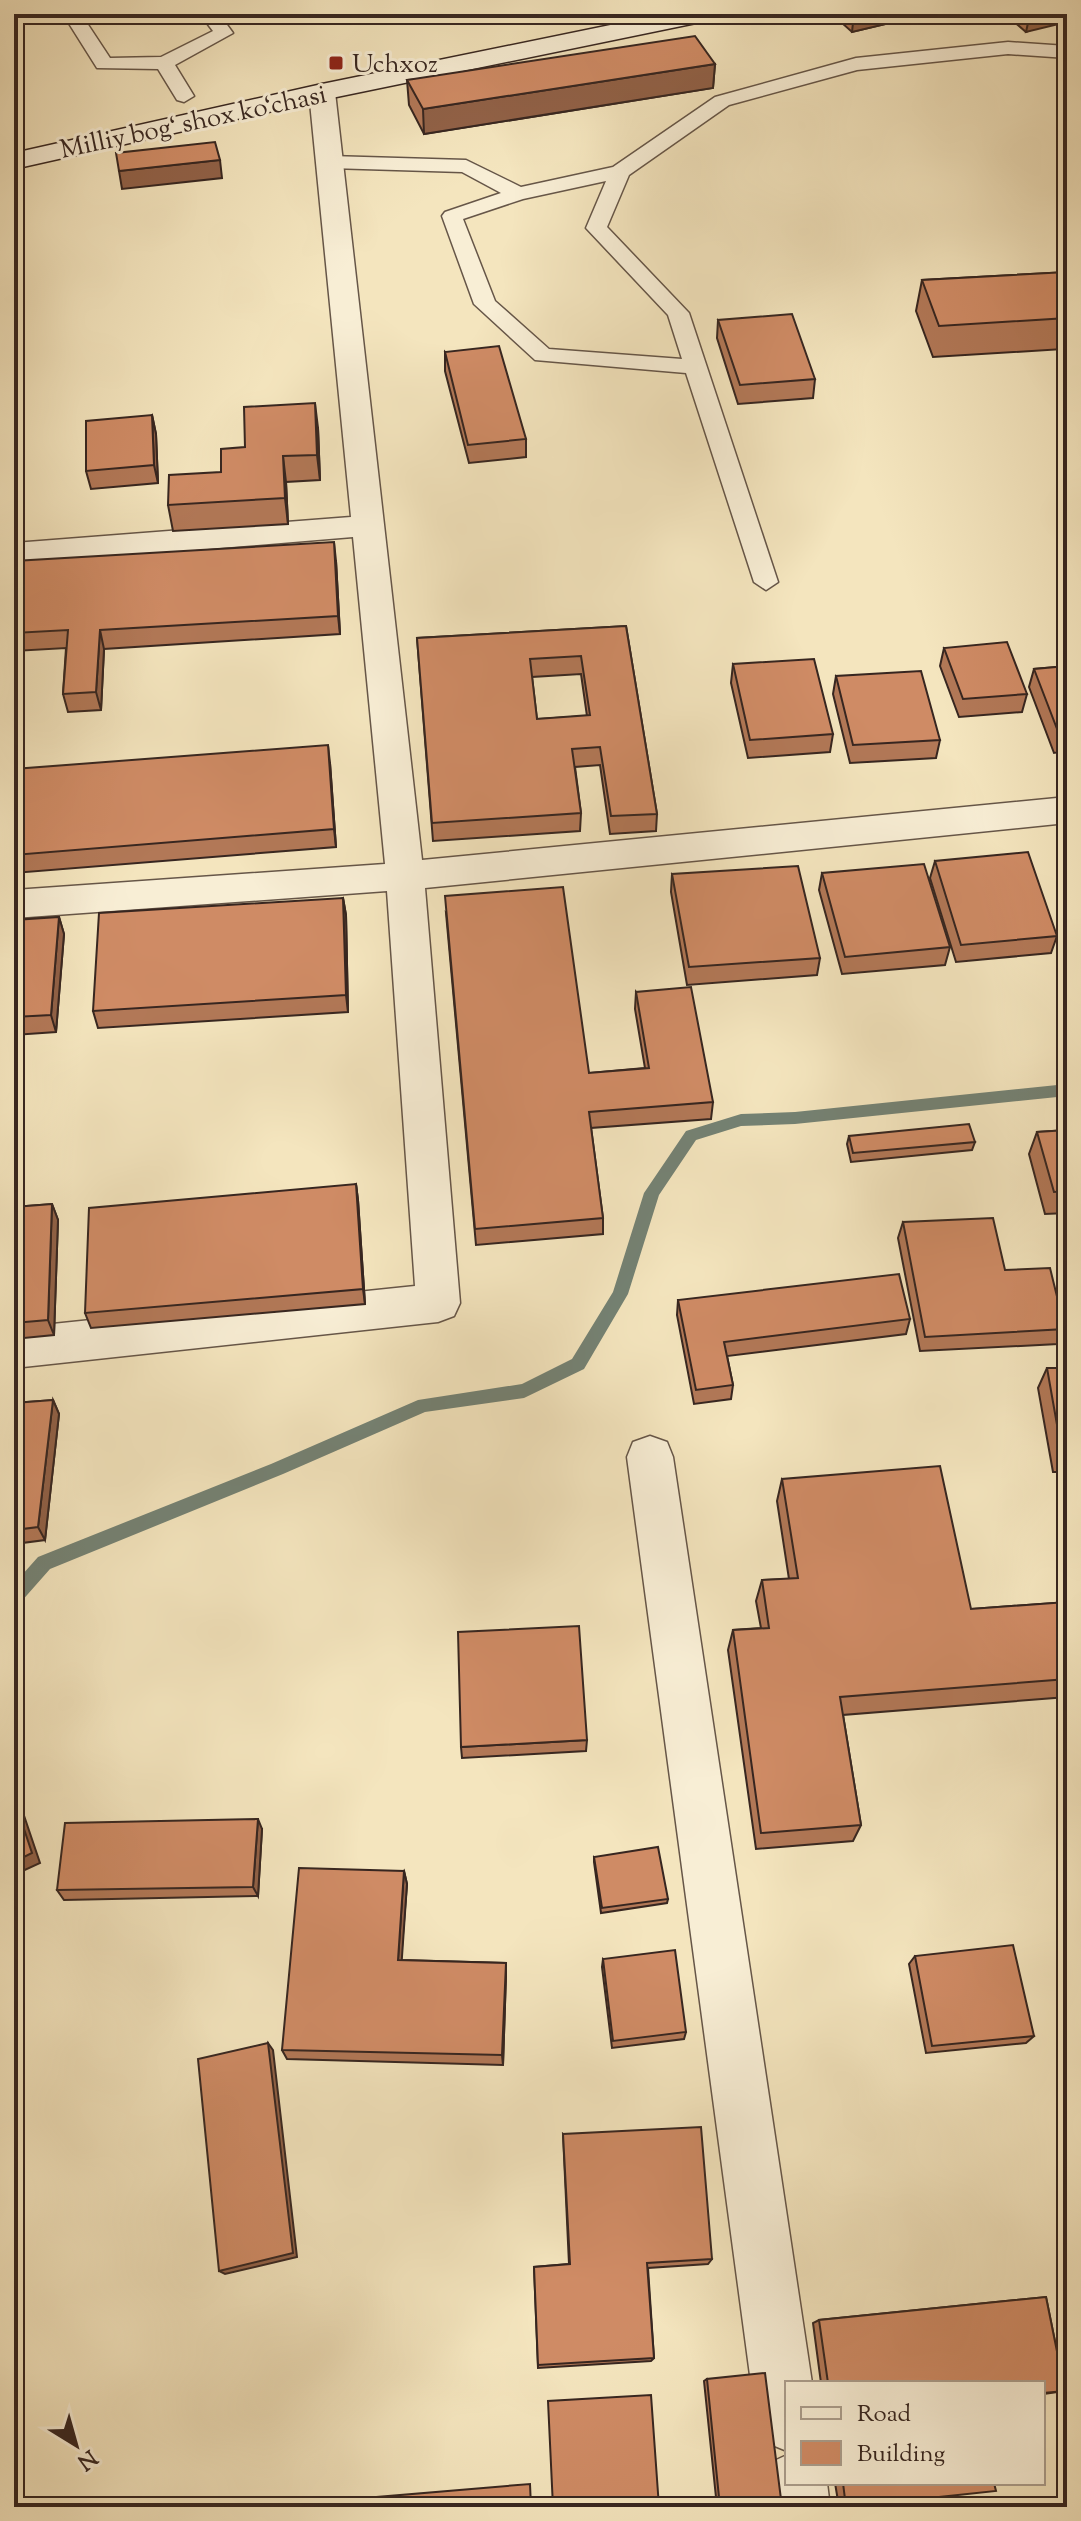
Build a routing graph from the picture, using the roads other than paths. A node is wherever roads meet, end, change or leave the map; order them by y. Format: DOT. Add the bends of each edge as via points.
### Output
graph roads {
  1 [pos="72,14"];
  2 [pos="209,14"];
  3 [pos="701,14"];
  4 [pos="394,51"];
  5 [pos="1067,52"];
  6 [pos="164,63"];
  7 [pos="275,76"];
  8 [pos="214,89"];
  9 [pos="322,92"];
  10 [pos="184,96"];
  11 [pos="153,103"];
  12 [pos="45,128"];
  13 [pos="14,136"];
  14 [pos="14,161"];
  15 [pos="330,162"];
  16 [pos="620,172"];
  17 [pos="518,194"];
  18 [pos="696,367"];
  19 [pos="366,526"];
  20 [pos="14,554"];
  21 [pos="766,582"];
  22 [pos="1067,810"];
  23 [pos="405,876"];
  24 [pos="14,904"];
  25 [pos="14,1348"];
  26 [pos="650,1457"];
  27 [pos="785,2406"];
  28 [pos="796,2485"];
  29 [pos="799,2507"];
  1 -- 6 [label="lane" via="104,64"];
  2 -- 6 [label="lane" via="224,33"];
  3 -- 9 [label="street, Milliy bog‘ shox ko‘chasi"];
  4 -- 7 [label="street, Milliy bog‘ shox ko‘chasi"];
  5 -- 16 [label="lane" via="1008,48 841,68 722,101"];
  6 -- 10 [label="lane"];
  8 -- 10 [label="street, Milliy bog‘ shox ko‘chasi"];
  9 -- 14 [label="street, Milliy bog‘ shox ko‘chasi"];
  9 -- 15 [label="street"];
  10 -- 11 [label="street, Milliy bog‘ shox ko‘chasi"];
  12 -- 13 [label="street, Milliy bog‘ shox ko‘chasi"];
  15 -- 17 [label="lane" via="466,166"];
  15 -- 19 [label="street"];
  16 -- 17 [label="lane"];
  16 -- 18 [label="lane" via="596,228 678,313"];
  17 -- 18 [label="lane" via="452,216 485,304 543,355"];
  18 -- 21 [label="lane"];
  19 -- 20 [label="street"];
  19 -- 23 [label="street"];
  22 -- 23 [label="street"];
  23 -- 24 [label="street"];
  23 -- 25 [label="street" via="438,1303"];
  26 -- 27 [label="street"];
  28 -- 29 [label="street"];
}
